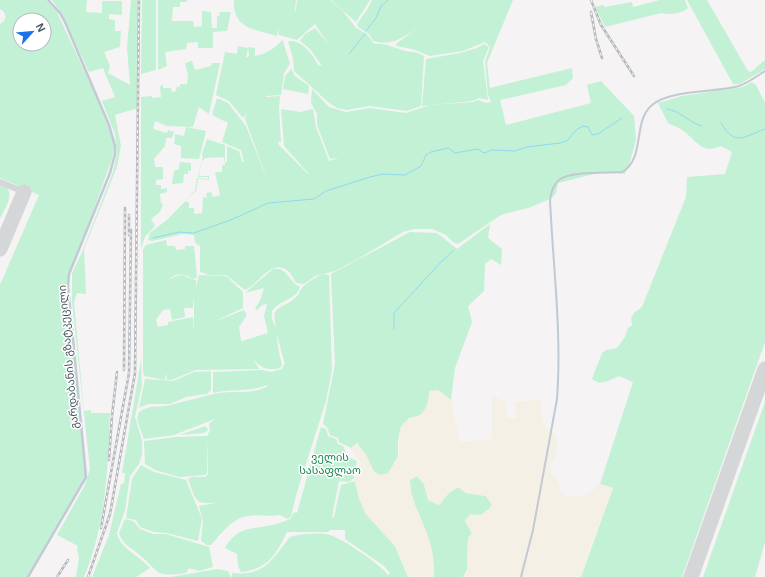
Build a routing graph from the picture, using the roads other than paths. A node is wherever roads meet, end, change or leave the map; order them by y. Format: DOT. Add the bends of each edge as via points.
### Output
graph roads {
  1 [pos="48,0"];
  2 [pos="765,71"];
  3 [pos="28,577"];
  4 [pos="521,577"];
  1 -- 3 [label="main road, გარდაბანის გზატკეცილი" via="64,21 93,87 112,132 115,154 110,173 69,274 86,477"];
  2 -- 4 [label="street" via="738,86 679,95 654,104 646,114 635,157 628,168 622,172 565,177 556,183 551,193 559,354 558,389 533,530"];
}
